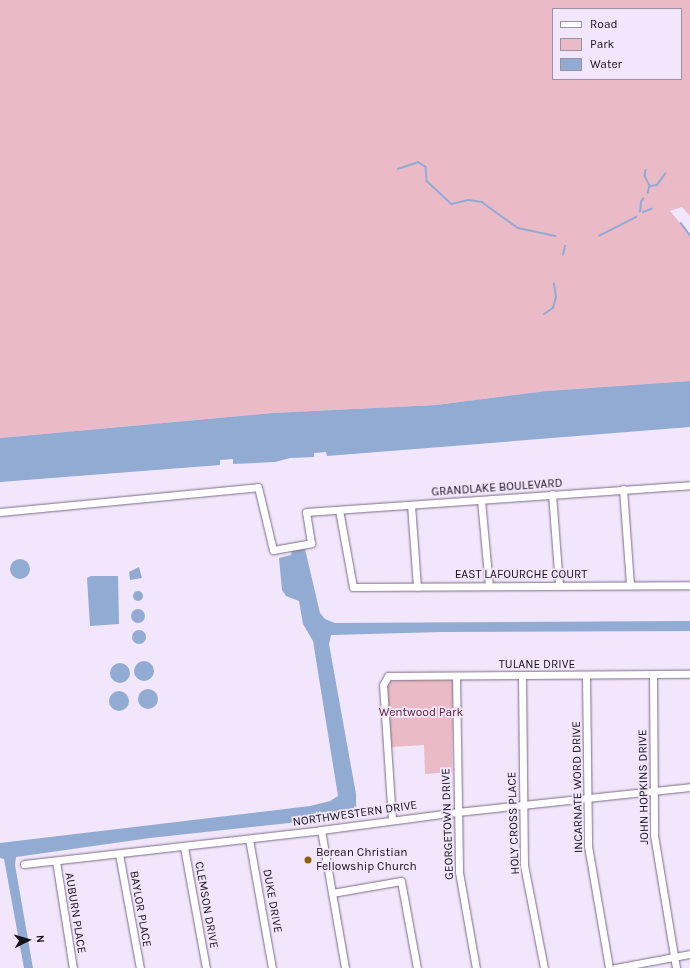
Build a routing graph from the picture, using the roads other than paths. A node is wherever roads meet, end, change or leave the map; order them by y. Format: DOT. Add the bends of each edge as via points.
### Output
graph roads {
  1 [pos="690,485"];
  2 [pos="623,489"];
  3 [pos="552,494"];
  4 [pos="481,500"];
  5 [pos="411,505"];
  6 [pos="339,510"];
  7 [pos="0,512"];
  8 [pos="630,585"];
  9 [pos="690,585"];
  10 [pos="489,586"];
  11 [pos="559,586"];
  12 [pos="417,587"];
  13 [pos="690,674"];
  14 [pos="654,675"];
  15 [pos="522,676"];
  16 [pos="586,676"];
  17 [pos="456,677"];
  18 [pos="690,787"];
  19 [pos="653,791"];
  20 [pos="589,797"];
  21 [pos="523,805"];
  22 [pos="457,812"];
  23 [pos="392,820"];
  24 [pos="321,830"];
  25 [pos="249,839"];
  26 [pos="184,847"];
  27 [pos="120,854"];
  28 [pos="56,861"];
  29 [pos="24,864"];
  30 [pos="332,893"];
  31 [pos="690,954"];
  32 [pos="674,957"];
  33 [pos="73,968"];
  34 [pos="140,968"];
  35 [pos="206,968"];
  36 [pos="272,968"];
  37 [pos="345,968"];
  38 [pos="417,968"];
  39 [pos="476,968"];
  40 [pos="544,968"];
  41 [pos="609,968"];
  42 [pos="614,968"];
  43 [pos="676,968"];
  1 -- 2 [label="street, GRANDLAKE BOULEVARD"];
  2 -- 3 [label="street, GRANDLAKE BOULEVARD"];
  2 -- 8 [label="street"];
  3 -- 4 [label="street, GRANDLAKE BOULEVARD"];
  3 -- 11 [label="street"];
  4 -- 5 [label="street, GRANDLAKE BOULEVARD"];
  4 -- 10 [label="street"];
  5 -- 6 [label="street, GRANDLAKE BOULEVARD"];
  5 -- 12 [label="street"];
  6 -- 7 [label="street, GRANDLAKE BOULEVARD" via="306,512 311,543 274,550 258,487"];
  6 -- 12 [label="street, EAST LAFOURCHE COURT" via="353,587"];
  8 -- 9 [label="street, EAST LAFOURCHE COURT"];
  8 -- 11 [label="street, EAST LAFOURCHE COURT"];
  10 -- 11 [label="street, EAST LAFOURCHE COURT"];
  10 -- 12 [label="street, EAST LAFOURCHE COURT"];
  13 -- 14 [label="street, TULANE DRIVE"];
  14 -- 16 [label="street, TULANE DRIVE"];
  14 -- 19 [label="street, JOHN HOPKINS DRIVE"];
  15 -- 16 [label="street, TULANE DRIVE"];
  15 -- 17 [label="street, TULANE DRIVE"];
  15 -- 21 [label="street, HOLY CROSS PLACE"];
  16 -- 20 [label="street, INCARNATE WORD DRIVE"];
  17 -- 22 [label="street, GEORGETOWN DRIVE"];
  17 -- 23 [label="street, TULANE DRIVE" via="385,678 383,684"];
  18 -- 19 [label="street, NORTHWESTERN DRIVE"];
  19 -- 20 [label="street, NORTHWESTERN DRIVE"];
  19 -- 32 [label="street, JOHN HOPKINS DRIVE" via="654,834"];
  20 -- 21 [label="street, NORTHWESTERN DRIVE"];
  20 -- 41 [label="street, INCARNATE WORD DRIVE" via="588,846"];
  21 -- 22 [label="street, NORTHWESTERN DRIVE"];
  21 -- 40 [label="street, HOLY CROSS PLACE" via="524,865"];
  22 -- 23 [label="street, NORTHWESTERN DRIVE"];
  22 -- 39 [label="street, GEORGETOWN DRIVE" via="459,872"];
  23 -- 24 [label="street, NORTHWESTERN DRIVE"];
  24 -- 25 [label="street, NORTHWESTERN DRIVE"];
  24 -- 30 [label="street"];
  25 -- 26 [label="street, NORTHWESTERN DRIVE"];
  25 -- 36 [label="street, DUKE DRIVE"];
  26 -- 27 [label="street, NORTHWESTERN DRIVE"];
  26 -- 35 [label="street, CLEMSON DRIVE"];
  27 -- 28 [label="street, NORTHWESTERN DRIVE"];
  27 -- 34 [label="street, BAYLOR PLACE"];
  28 -- 29 [label="street, NORTHWESTERN DRIVE"];
  28 -- 33 [label="street, AUBURN PLACE"];
  30 -- 37 [label="street"];
  30 -- 38 [label="street" via="401,881"];
  31 -- 32 [label="street"];
  32 -- 42 [label="street"];
  32 -- 43 [label="street, JOHN HOPKINS DRIVE"];
}
